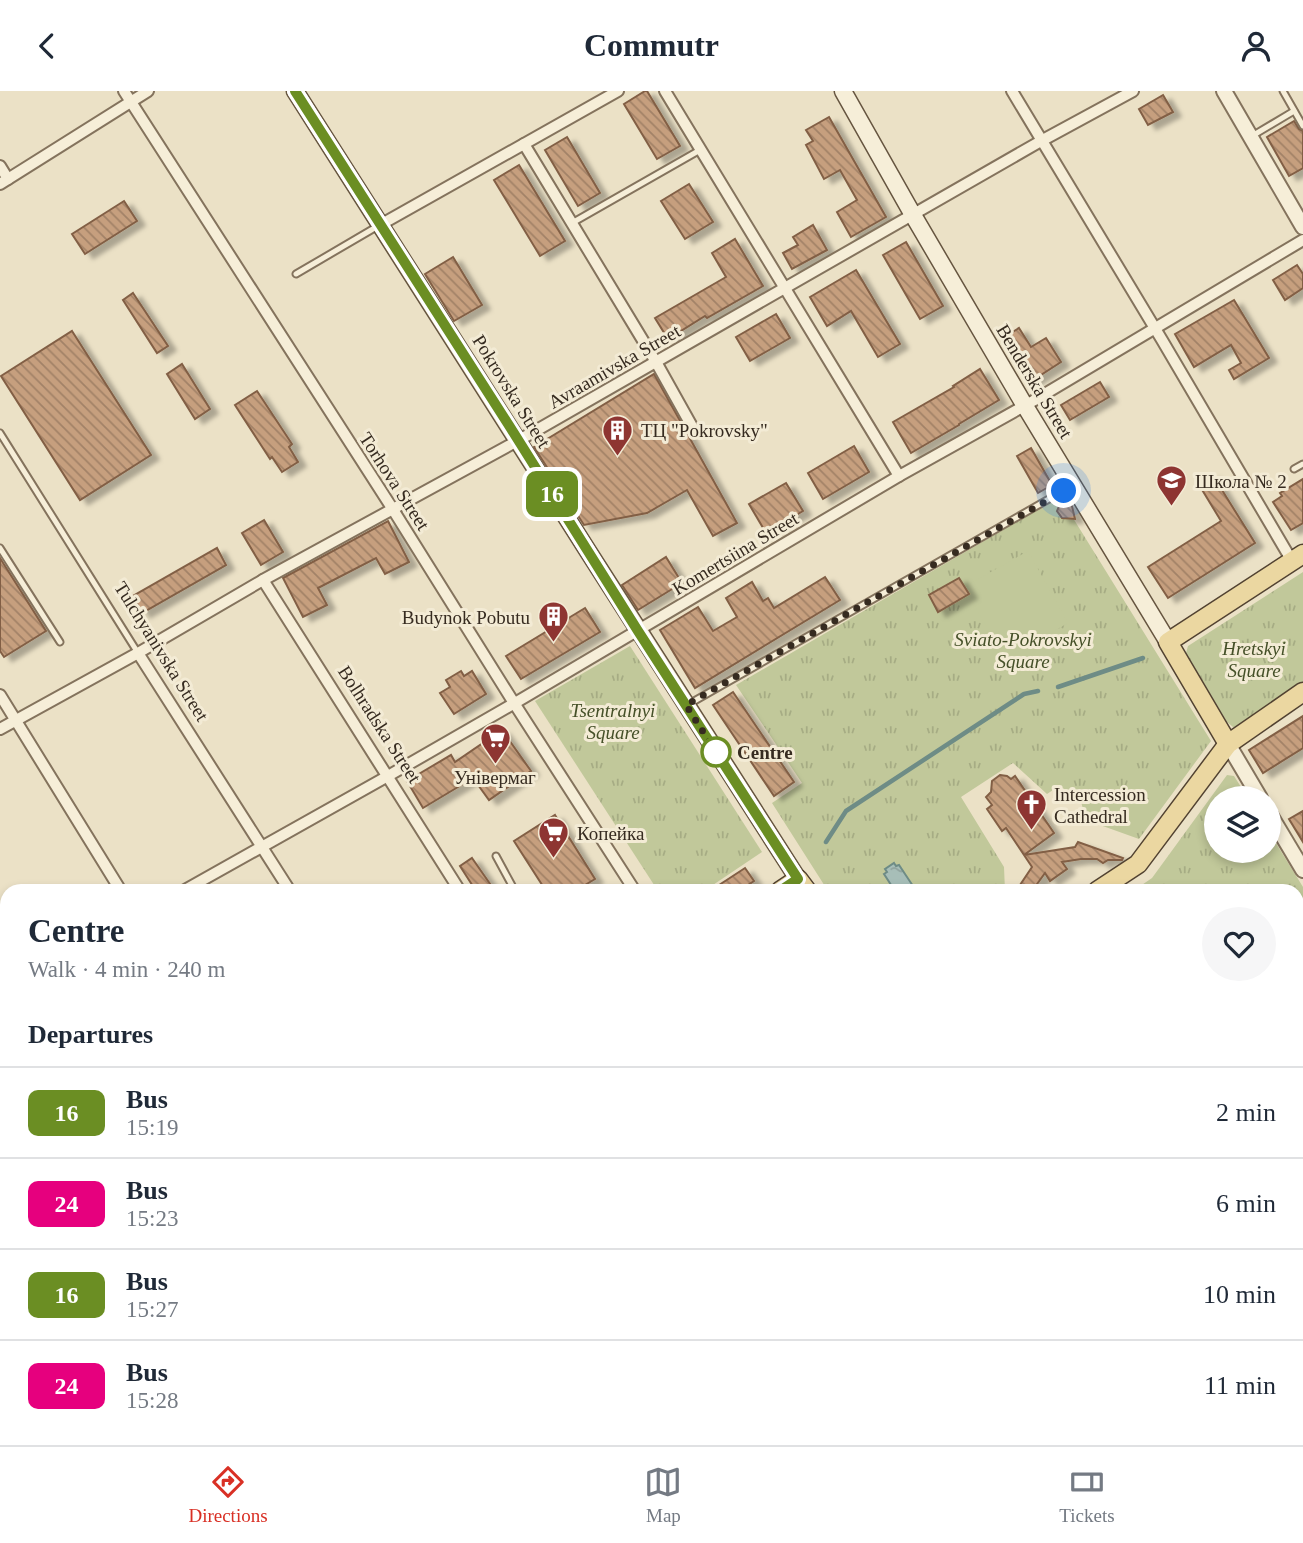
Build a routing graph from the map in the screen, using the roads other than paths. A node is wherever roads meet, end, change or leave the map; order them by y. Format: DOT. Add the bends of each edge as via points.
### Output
graph roads {
  1 [pos="124,91"];
  2 [pos="148,91"];
  3 [pos="295,91"];
  4 [pos="618,91"];
  5 [pos="665,91"];
  6 [pos="843,91"];
  7 [pos="1012,91"];
  8 [pos="1133,91"];
  9 [pos="1224,91"];
  10 [pos="1283,91"];
  11 [pos="131,102"];
  12 [pos="1294,111"];
  13 [pos="1303,126"];
  14 [pos="1251,136"];
  15 [pos="1041,141"];
  16 [pos="524,144"];
  17 [pos="700,150"];
  18 [pos="0,166"];
  19 [pos="4,181"];
  20 [pos="913,215"];
  21 [pos="572,223"];
  22 [pos="380,225"];
  23 [pos="1303,227"];
  24 [pos="1303,240"];
  25 [pos="296,274"];
  26 [pos="784,288"];
  27 [pos="1155,328"];
  28 [pos="656,362"];
  29 [pos="1025,406"];
  30 [pos="694,430"];
  31 [pos="0,433"];
  32 [pos="518,440"];
  33 [pos="3,444"];
  34 [pos="1303,464"];
  35 [pos="1294,469"];
  36 [pos="899,476"];
  37 [pos="1074,485"];
  38 [pos="392,508"];
  39 [pos="0,548"];
  40 [pos="1297,558"];
  41 [pos="263,580"];
  42 [pos="638,631"];
  43 [pos="60,642"];
  44 [pos="1168,642"];
  45 [pos="138,653"];
  46 [pos="1303,692"];
  47 [pos="0,695"];
  48 [pos="514,703"];
  49 [pos="686,705"];
  50 [pos="16,720"];
  51 [pos="0,729"];
  52 [pos="1228,744"];
  53 [pos="388,776"];
  54 [pos="1253,786"];
  55 [pos="1281,833"];
  56 [pos="262,846"];
  57 [pos="496,856"];
  58 [pos="1303,870"];
  59 [pos="117,884"];
  60 [pos="195,884"];
  61 [pos="286,884"];
  62 [pos="456,884"];
  63 [pos="511,884"];
  64 [pos="630,884"];
  65 [pos="801,884"];
  66 [pos="1108,884"];
  1 -- 11 [label="street, Torhova Street"];
  2 -- 11 [label="street"];
  3 -- 22 [label="main road, Pokrovska Street"];
  4 -- 16 [label="street"];
  5 -- 17 [label="street"];
  6 -- 20 [label="main road, Benderska Street"];
  7 -- 15 [label="street"];
  8 -- 15 [label="street, Avraamivska Street"];
  9 -- 14 [label="street"];
  10 -- 12 [label="lane"];
  11 -- 19 [label="street"];
  11 -- 38 [label="street, Torhova Street"];
  12 -- 13 [label="lane"];
  12 -- 14 [label="lane"];
  14 -- 23 [label="street"];
  15 -- 20 [label="street, Avraamivska Street"];
  15 -- 27 [label="street"];
  16 -- 21 [label="street"];
  16 -- 22 [label="street"];
  17 -- 21 [label="lane"];
  17 -- 26 [label="street"];
  18 -- 19 [label="street"];
  20 -- 26 [label="street, Avraamivska Street"];
  20 -- 29 [label="main road, Benderska Street"];
  21 -- 28 [label="street"];
  22 -- 25 [label="lane"];
  22 -- 32 [label="main road, Pokrovska Street"];
  24 -- 27 [label="street, Komertsiina Street"];
  26 -- 28 [label="street, Avraamivska Street"];
  26 -- 36 [label="street"];
  27 -- 29 [label="street, Komertsiina Street"];
  27 -- 40 [label="street"];
  28 -- 30 [label="street"];
  28 -- 32 [label="street, Avraamivska Street"];
  29 -- 36 [label="street, Komertsiina Street"];
  29 -- 37 [label="main road, Benderska Street"];
  31 -- 33 [label="lane, Tulchyanivska Street"];
  32 -- 38 [label="street, Avraamivska Street"];
  32 -- 42 [label="main road, Pokrovska Street"];
  33 -- 45 [label="lane, Tulchyanivska Street"];
  34 -- 35 [label="lane"];
  36 -- 42 [label="street, Komertsiina Street"];
  37 -- 44 [label="main road, Benderska Street"];
  37 -- 49 [label="lane"];
  38 -- 41 [label="street, Avraamivska Street"];
  38 -- 48 [label="street, Torhova Street"];
  39 -- 43 [label="lane"];
  40 -- 44 [label="main road"];
  41 -- 45 [label="street, Avraamivska Street"];
  41 -- 53 [label="street, Bolhradska Street"];
  42 -- 48 [label="street, Komertsiina Street"];
  42 -- 49 [label="main road, Pokrovska Street"];
  44 -- 52 [label="main road, Benderska Street"];
  45 -- 50 [label="street, Avraamivska Street"];
  45 -- 56 [label="street, Tulchyanivska Street"];
  46 -- 52 [label="main road"];
  47 -- 50 [label="street"];
  48 -- 53 [label="street, Komertsiina Street"];
  48 -- 64 [label="street, Torhova Street"];
  49 -- 65 [label="main road, Pokrovska Street"];
  50 -- 51 [label="street, Avraamivska Street"];
  50 -- 59 [label="street"];
  52 -- 54 [label="street, Benderska Street"];
  52 -- 66 [label="main road" via="1138,864"];
  53 -- 56 [label="street, Komertsiina Street"];
  53 -- 62 [label="street, Bolhradska Street"];
  55 -- 58 [label="street"];
  56 -- 60 [label="street, Komertsiina Street"];
  56 -- 61 [label="street, Tulchyanivska Street"];
  57 -- 63 [label="lane"];
}
